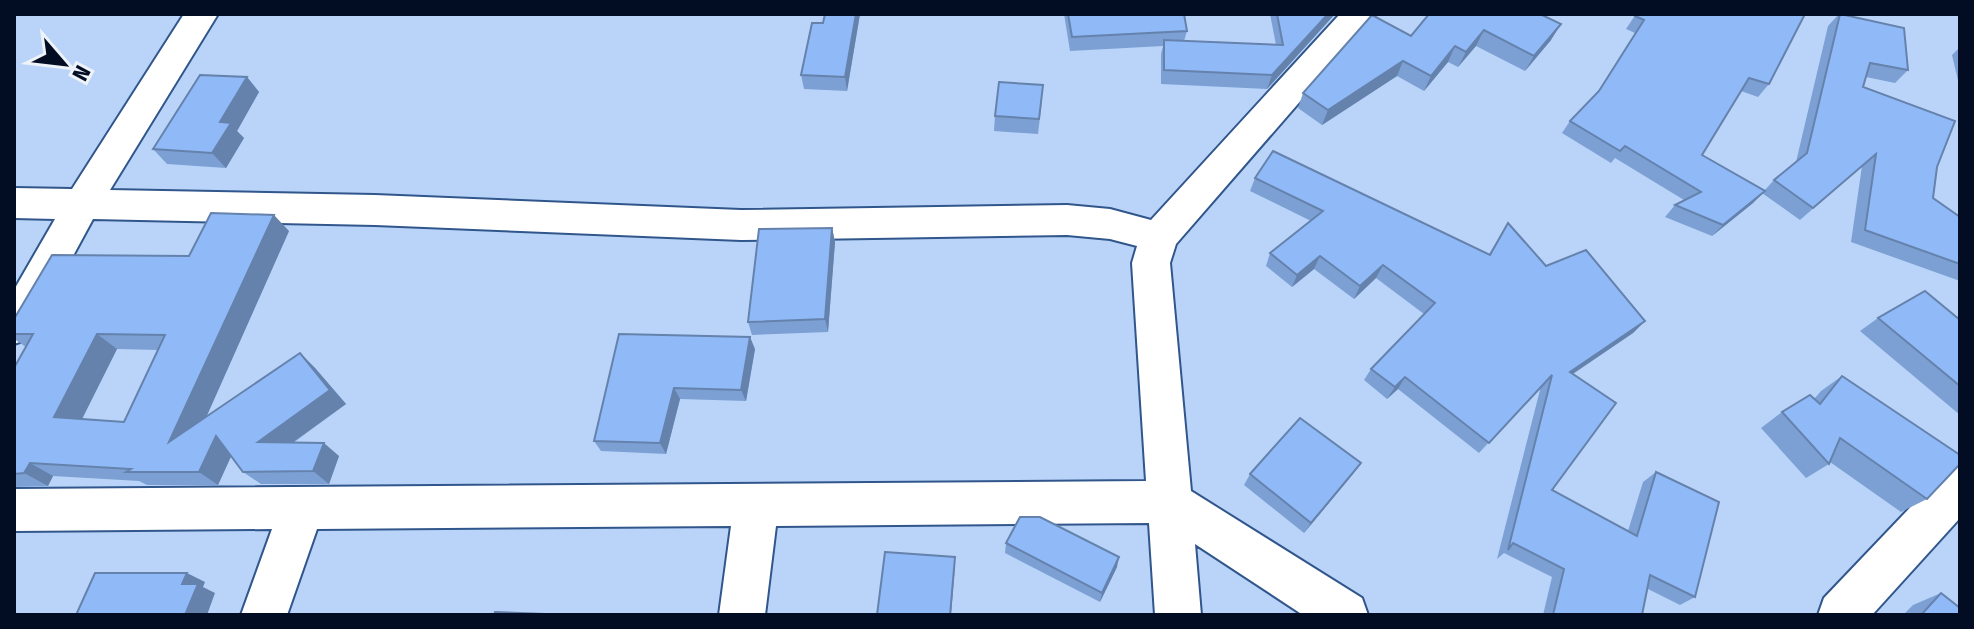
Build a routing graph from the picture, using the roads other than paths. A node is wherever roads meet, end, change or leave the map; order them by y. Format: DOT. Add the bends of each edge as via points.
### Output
graph roads {
  1 [pos="201,14"];
  2 [pos="1359,14"];
  3 [pos="14,203"];
  4 [pos="81,206"];
  5 [pos="1159,237"];
  6 [pos="14,327"];
  7 [pos="1960,486"];
  8 [pos="1169,502"];
  9 [pos="756,505"];
  10 [pos="302,509"];
  11 [pos="14,510"];
  12 [pos="264,615"];
  13 [pos="742,615"];
  14 [pos="1178,615"];
  15 [pos="1345,615"];
  16 [pos="1841,615"];
  1 -- 4 [label="street"];
  2 -- 5 [label="street"];
  3 -- 4 [label="street"];
  4 -- 5 [label="street" via="375,210 741,225 1067,220"];
  4 -- 6 [label="street"];
  5 -- 8 [label="street" via="1151,263"];
  7 -- 16 [label="street"];
  8 -- 9 [label="street"];
  8 -- 14 [label="street"];
  8 -- 15 [label="street"];
  9 -- 10 [label="street"];
  9 -- 13 [label="street"];
  10 -- 11 [label="street"];
  10 -- 12 [label="street"];
}
